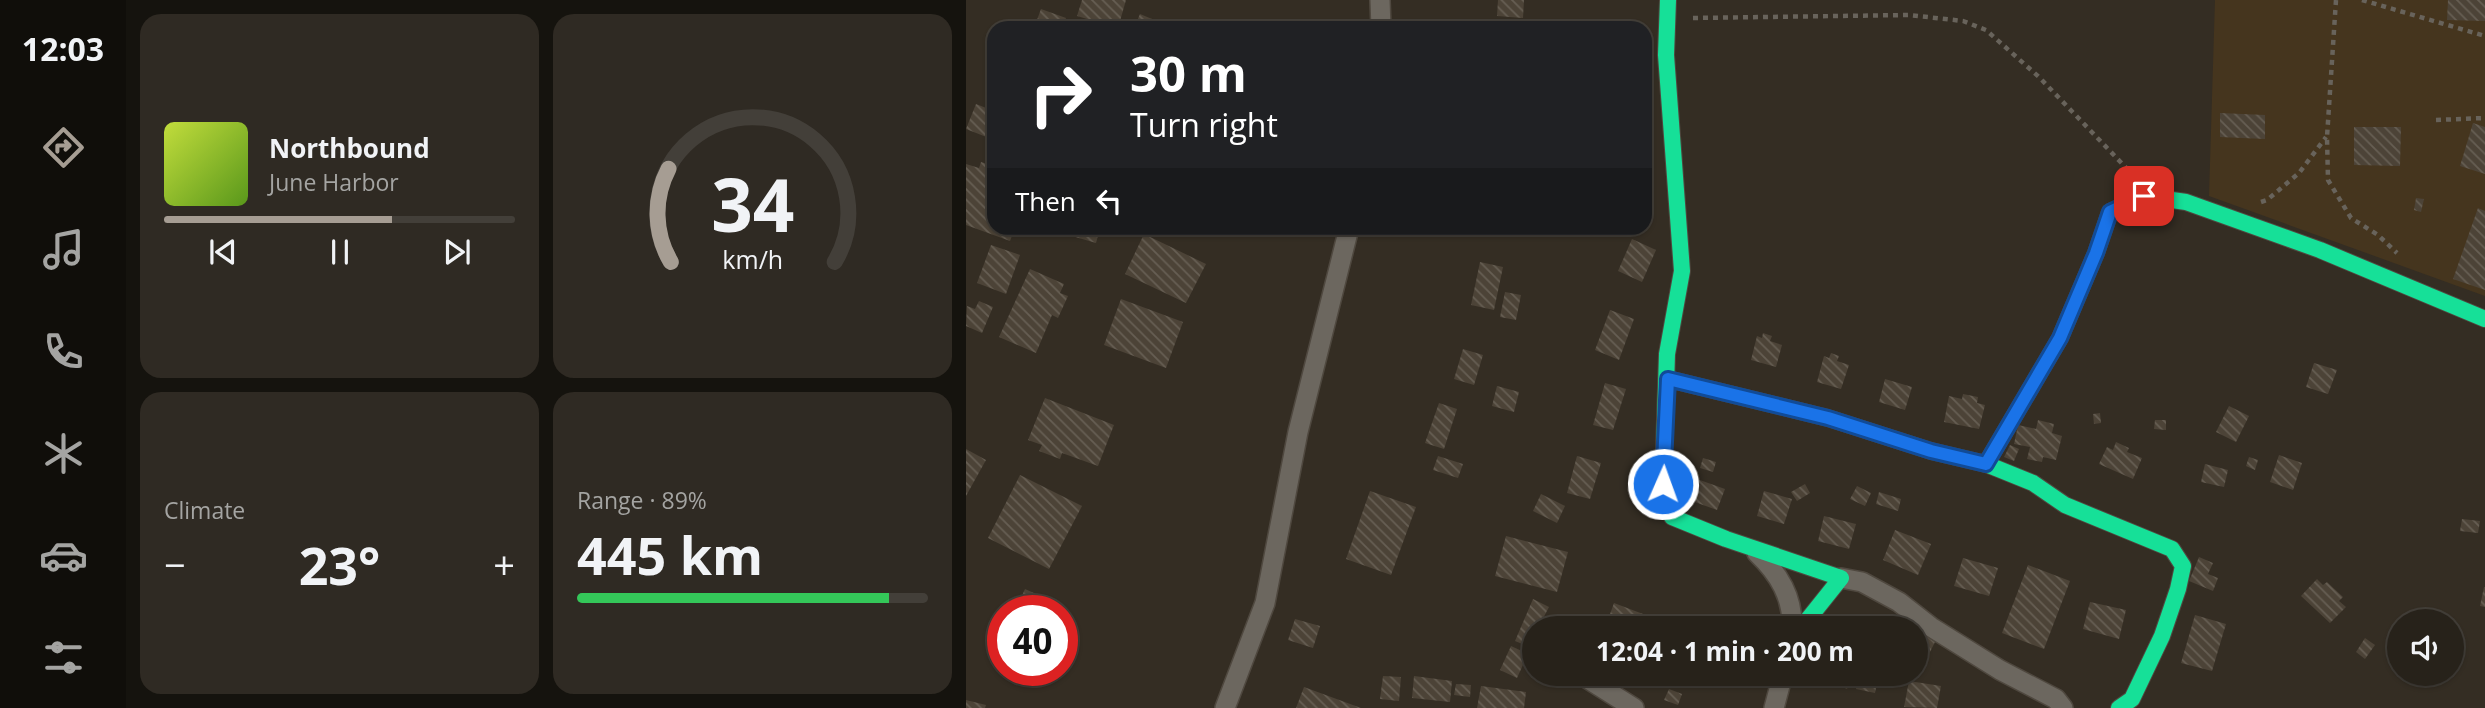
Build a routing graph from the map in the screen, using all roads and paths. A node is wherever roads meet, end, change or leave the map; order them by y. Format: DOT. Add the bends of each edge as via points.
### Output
graph roads {
  1 [pos="1380,0"];
  2 [pos="1668,0"];
  3 [pos="2336,0"];
  4 [pos="2362,0"];
  5 [pos="1667,19"];
  6 [pos="1381,21"];
  7 [pos="2485,36"];
  8 [pos="2485,118"];
  9 [pos="2436,120"];
  10 [pos="2327,137"];
  11 [pos="2156,198"];
  12 [pos="2256,204"];
  13 [pos="1347,235"];
  14 [pos="2403,259"];
  15 [pos="2485,318"];
  16 [pos="1668,379"];
  17 [pos="1986,464"];
  18 [pos="1750,547"];
  19 [pos="1841,578"];
  20 [pos="1793,616"];
  21 [pos="1811,616"];
  22 [pos="1599,686"];
  23 [pos="1780,686"];
  24 [pos="1225,708"];
  25 [pos="1634,708"];
  26 [pos="1774,708"];
  27 [pos="2063,708"];
  28 [pos="2119,708"];
  1 -- 6 [label="street"];
  2 -- 5 [label="street"];
  3 -- 10 [label="path"];
  4 -- 7 [label="path"];
  5 -- 11 [label="path" via="1909,15 1963,21 1986,30 2039,77"];
  5 -- 16 [label="street" via="1682,271 1667,354"];
  8 -- 9 [label="path"];
  10 -- 12 [label="path" via="2299,173"];
  10 -- 14 [label="path" via="2329,180 2351,218"];
  11 -- 15 [label="street" via="2186,202 2320,250"];
  11 -- 17 [label="street" via="2144,196 2110,212 2060,338"];
  13 -- 24 [label="street" via="1298,432 1265,603"];
  16 -- 17 [label="street" via="1828,418"];
  16 -- 18 [label="street" via="1663,484 1672,517"];
  17 -- 28 [label="street" via="2032,483 2066,505 2172,549 2183,566 2162,636 2132,699"];
  18 -- 19 [label="street"];
  18 -- 20 [label="street" via="1785,588"];
  19 -- 21 [label="street"];
  19 -- 27 [label="street" via="1862,582 1899,602 2000,670 2056,699"];
  22 -- 25 [label="street"];
  23 -- 26 [label="street"];
}
